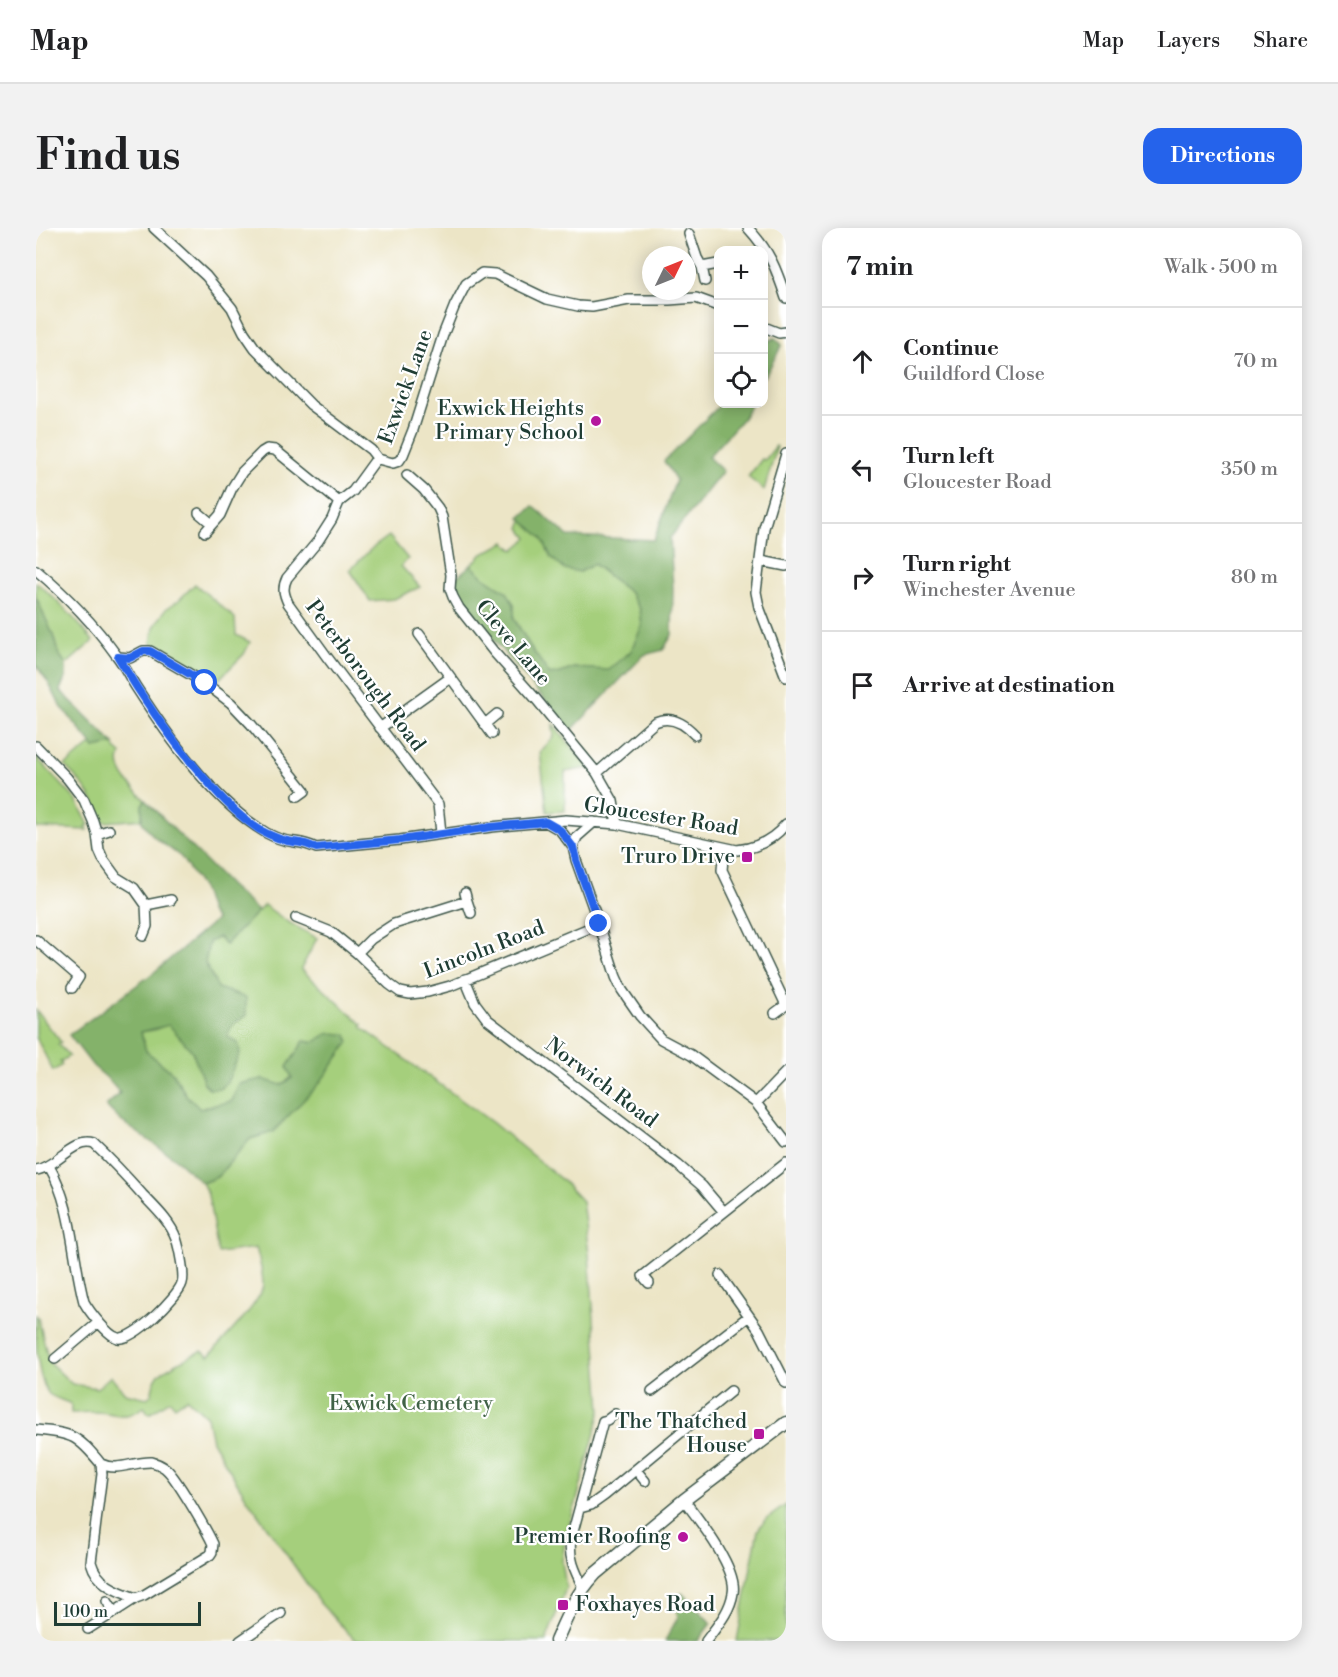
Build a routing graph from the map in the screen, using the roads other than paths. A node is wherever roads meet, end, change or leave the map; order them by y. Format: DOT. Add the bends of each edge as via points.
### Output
graph roads {
  1 [pos="154,228"];
  2 [pos="748,228"];
  3 [pos="689,234"];
  4 [pos="760,246"];
  5 [pos="768,256"];
  6 [pos="714,265"];
  7 [pos="702,267"];
  8 [pos="783,274"];
  9 [pos="705,281"];
  10 [pos="786,298"];
  11 [pos="714,305"];
  12 [pos="768,329"];
  13 [pos="786,332"];
  14 [pos="786,454"];
  15 [pos="378,459"];
  16 [pos="407,476"];
  17 [pos="339,502"];
  18 [pos="199,513"];
  19 [pos="212,524"];
  20 [pos="205,532"];
  21 [pos="761,561"];
  22 [pos="786,566"];
  23 [pos="36,570"];
  24 [pos="419,634"];
  25 [pos="118,657"];
  26 [pos="786,674"];
  27 [pos="450,678"];
  28 [pos="496,714"];
  29 [pos="485,724"];
  30 [pos="380,728"];
  31 [pos="492,734"];
  32 [pos="694,735"];
  33 [pos="36,746"];
  34 [pos="597,772"];
  35 [pos="305,792"];
  36 [pos="546,822"];
  37 [pos="594,822"];
  38 [pos="617,824"];
  39 [pos="786,824"];
  40 [pos="110,830"];
  41 [pos="441,833"];
  42 [pos="97,834"];
  43 [pos="573,847"];
  44 [pos="724,848"];
  45 [pos="142,880"];
  46 [pos="134,888"];
  47 [pos="171,900"];
  48 [pos="146,904"];
  49 [pos="471,913"];
  50 [pos="296,918"];
  51 [pos="599,924"];
  52 [pos="143,936"];
  53 [pos="36,940"];
  54 [pos="357,953"];
  55 [pos="465,979"];
  56 [pos="72,988"];
  57 [pos="786,1005"];
  58 [pos="775,1013"];
  59 [pos="786,1072"];
  60 [pos="756,1103"];
  61 [pos="786,1142"];
  62 [pos="786,1163"];
  63 [pos="49,1166"];
  64 [pos="36,1170"];
  65 [pos="724,1212"];
  66 [pos="720,1275"];
  67 [pos="644,1277"];
  68 [pos="749,1316"];
  69 [pos="99,1322"];
  70 [pos="55,1359"];
  71 [pos="786,1383"];
  72 [pos="652,1391"];
  73 [pos="724,1392"];
  74 [pos="615,1414"];
  75 [pos="786,1423"];
  76 [pos="36,1430"];
  77 [pos="101,1464"];
  78 [pos="636,1470"];
  79 [pos="645,1481"];
  80 [pos="684,1500"];
  81 [pos="580,1508"];
  82 [pos="583,1587"];
  83 [pos="136,1598"];
  84 [pos="107,1601"];
  85 [pos="114,1612"];
  86 [pos="281,1612"];
  87 [pos="88,1629"];
  88 [pos="240,1641"];
  89 [pos="556,1641"];
  90 [pos="706,1641"];
  1 -- 15 [label="street, Exwick Lane" via="206,276 232,308 255,348 311,405"];
  2 -- 4 [label="street"];
  3 -- 7 [label="street"];
  5 -- 8 [label="street"];
  6 -- 7 [label="street"];
  7 -- 9 [label="street"];
  8 -- 10 [label="street"];
  11 -- 15 [label="street, Exwick Lane" via="696,298 578,306 547,299 495,274 482,273 466,284 455,306 403,455 393,463"];
  12 -- 13 [label="street"];
  14 -- 21 [label="street" via="764,528"];
  15 -- 17 [label="street, Peterborough Road"];
  16 -- 34 [label="street, Cleve Lane" via="424,490 442,517 450,589 459,608"];
  17 -- 19 [label="street" via="275,450 267,449 236,480"];
  17 -- 30 [label="street, Peterborough Road" via="318,542 287,578 284,594"];
  18 -- 19 [label="street"];
  19 -- 20 [label="street"];
  21 -- 22 [label="street"];
  21 -- 26 [label="street" via="757,601"];
  23 -- 25 [label="street, Gloucester Road" via="70,601"];
  24 -- 27 [label="street" via="431,643"];
  25 -- 35 [label="street" via="130,658 150,651 214,689 243,715"];
  25 -- 41 [label="street, Gloucester Road" via="160,723 222,799 271,836 316,848"];
  27 -- 29 [label="street"];
  27 -- 30 [label="street"];
  28 -- 29 [label="street"];
  29 -- 31 [label="street"];
  30 -- 41 [label="street, Peterborough Road" via="438,804"];
  32 -- 34 [label="street" via="679,722 660,720"];
  33 -- 42 [label="street" via="84,800"];
  34 -- 38 [label="street, Cleve Lane" via="613,801"];
  36 -- 37 [label="street, Gloucester Road"];
  36 -- 41 [label="street, Gloucester Road"];
  36 -- 43 [label="street" via="560,830"];
  37 -- 38 [label="street, Gloucester Road"];
  37 -- 43 [label="street" via="577,837"];
  38 -- 44 [label="street, Gloucester Road"];
  39 -- 44 [label="street, Gloucester Road" via="758,846"];
  40 -- 42 [label="street"];
  42 -- 46 [label="street" via="103,859 116,877"];
  43 -- 51 [label="street"];
  44 -- 57 [label="street" via="722,870"];
  45 -- 46 [label="street"];
  46 -- 48 [label="street"];
  47 -- 48 [label="street"];
  48 -- 52 [label="street" via="147,926"];
  49 -- 54 [label="street" via="466,897 394,924"];
  50 -- 54 [label="street, Lincoln Road" via="332,932"];
  51 -- 55 [label="street, Lincoln Road"];
  51 -- 60 [label="street" via="622,990 650,1028"];
  53 -- 56 [label="street" via="84,977"];
  54 -- 55 [label="street, Lincoln Road" via="389,984 405,993 428,992"];
  55 -- 65 [label="street, Norwich Road" via="487,1019 678,1165"];
  57 -- 58 [label="street"];
  59 -- 60 [label="street"];
  60 -- 61 [label="street"];
  62 -- 65 [label="street"];
  63 -- 64 [label="street"];
  63 -- 69 [label="street" via="66,1211 84,1302"];
  63 -- 69 [label="street" via="81,1143 94,1144 168,1223 176,1238 183,1280 173,1299 128,1337 115,1337"];
  65 -- 67 [label="street"];
  66 -- 68 [label="street"];
  68 -- 71 [label="street"];
  68 -- 72 [label="street"];
  69 -- 70 [label="street"];
  73 -- 78 [label="street"];
  74 -- 81 [label="street" via="603,1421"];
  75 -- 80 [label="street"];
  76 -- 77 [label="street" via="78,1438"];
  77 -- 83 [label="street" via="91,1562 95,1574 105,1584"];
  77 -- 83 [label="street" via="117,1468 152,1462 164,1466 213,1544 210,1555"];
  78 -- 79 [label="street"];
  78 -- 81 [label="street" via="591,1505"];
  80 -- 82 [label="street"];
  80 -- 90 [label="street" via="720,1552 734,1585 724,1616"];
  81 -- 82 [label="street" via="569,1550"];
  82 -- 89 [label="street"];
  83 -- 85 [label="street"];
  84 -- 85 [label="street"];
  85 -- 87 [label="street"];
  86 -- 88 [label="street"];
}
